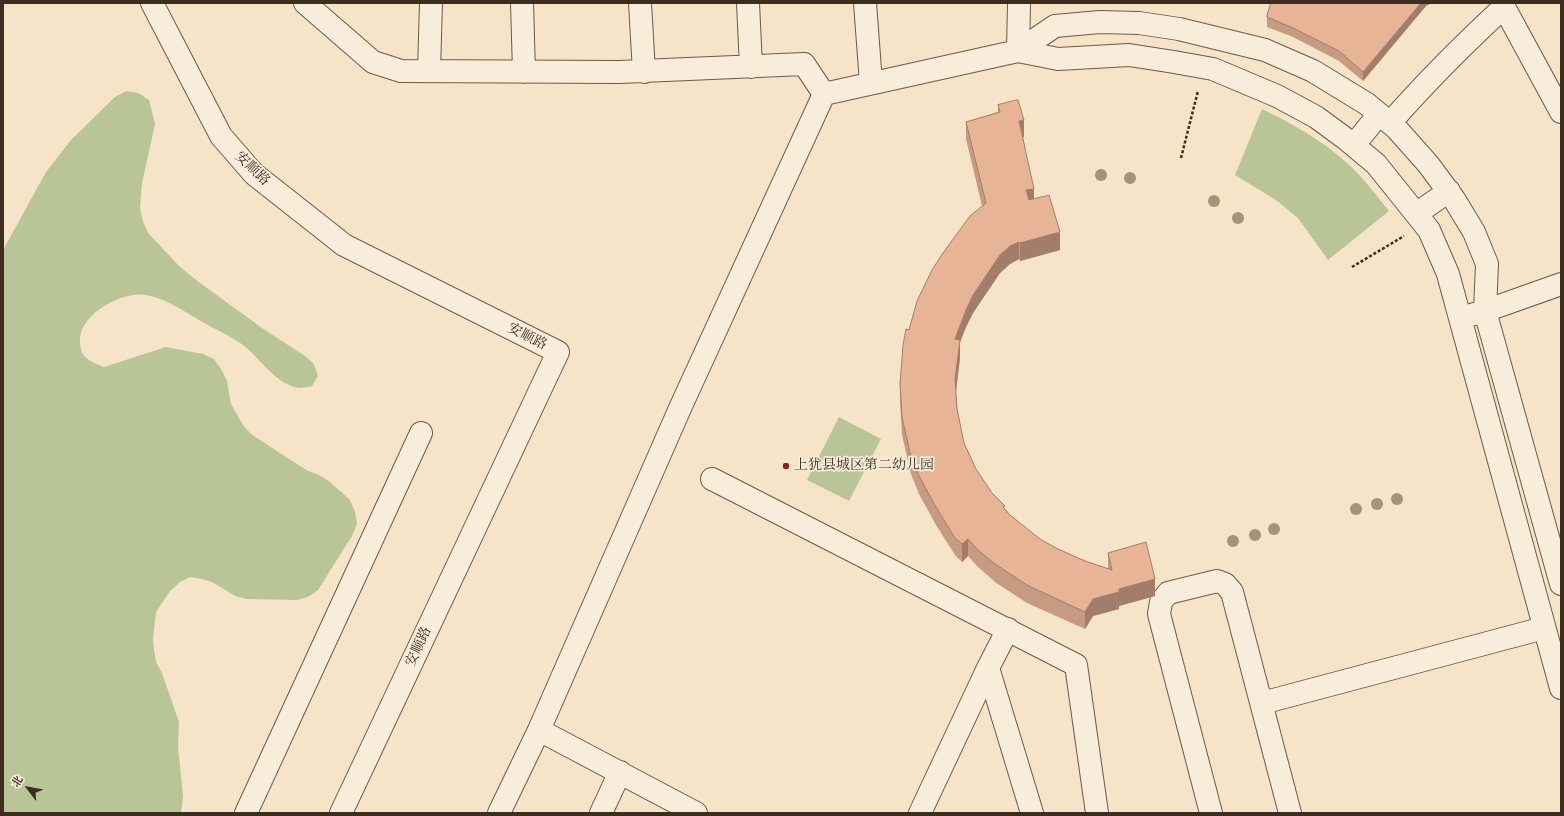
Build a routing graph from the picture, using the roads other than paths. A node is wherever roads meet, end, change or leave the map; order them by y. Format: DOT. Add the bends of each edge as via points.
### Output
graph roads {
  1 [pos="152,3"];
  2 [pos="431,3"];
  3 [pos="522,3"];
  4 [pos="640,3"];
  5 [pos="748,3"];
  6 [pos="864,3"];
  7 [pos="1019,3"];
  8 [pos="316,7"];
  9 [pos="1120,22"];
  10 [pos="1018,51"];
  11 [pos="1118,56"];
  12 [pos="751,67"];
  13 [pos="429,71"];
  14 [pos="524,72"];
  15 [pos="644,72"];
  16 [pos="870,84"];
  17 [pos="824,94"];
  18 [pos="1561,112"];
  19 [pos="1385,118"];
  20 [pos="1354,145"];
  21 [pos="1449,191"];
  22 [pos="1420,219"];
  23 [pos="1561,284"];
  24 [pos="1485,311"];
  25 [pos="1460,318"];
  26 [pos="422,433"];
  27 [pos="712,479"];
  28 [pos="1558,562"];
  29 [pos="1561,584"];
  30 [pos="1544,628"];
  31 [pos="1008,629"];
  32 [pos="988,668"];
  33 [pos="1561,688"];
  34 [pos="1262,703"];
  35 [pos="539,730"];
  36 [pos="620,772"];
  37 [pos="246,813"];
  38 [pos="341,813"];
  39 [pos="499,813"];
  40 [pos="601,813"];
  41 [pos="696,813"];
  42 [pos="920,813"];
  43 [pos="1032,813"];
  44 [pos="1097,813"];
  45 [pos="1211,813"];
  46 [pos="1290,813"];
  1 -- 38 [label="street, 安顺路" via="221,136 254,174 344,245 558,352"];
  2 -- 13 [label="street"];
  3 -- 14 [label="street"];
  4 -- 15 [label="street"];
  5 -- 12 [label="street"];
  6 -- 16 [label="street"];
  7 -- 10 [label="street"];
  8 -- 13 [label="street" via="373,62 401,71"];
  9 -- 10 [label="street" via="1055,26"];
  9 -- 11 [label="street"];
  9 -- 19 [label="street" via="1179,29 1265,50 1313,71"];
  10 -- 11 [label="street" via="1058,60"];
  10 -- 16 [label="street"];
  11 -- 20 [label="street" via="1129,55 1213,69 1277,96 1316,117"];
  12 -- 15 [label="street"];
  12 -- 17 [label="street" via="804,64"];
  13 -- 14 [label="street"];
  14 -- 15 [label="street"];
  16 -- 17 [label="street"];
  17 -- 35 [label="street" via="681,406"];
  18 -- 19 [label="street" via="1504,7 1418,91"];
  19 -- 20 [label="street"];
  19 -- 21 [label="street" via="1428,164"];
  20 -- 22 [label="street" via="1376,164"];
  21 -- 22 [label="street"];
  21 -- 24 [label="street" via="1474,232 1487,264"];
  22 -- 25 [label="street" via="1428,230 1448,274"];
  23 -- 24 [label="street"];
  24 -- 25 [label="street"];
  24 -- 28 [label="street"];
  25 -- 30 [label="street"];
  26 -- 37 [label="street"];
  27 -- 31 [label="street"];
  28 -- 29 [label="street"];
  30 -- 33 [label="street"];
  30 -- 34 [label="street"];
  31 -- 32 [label="street"];
  31 -- 44 [label="street" via="1076,665"];
  32 -- 42 [label="street"];
  32 -- 43 [label="street"];
  34 -- 45 [label="street" via="1232,592 1217,580 1168,593 1161,602 1159,614"];
  34 -- 46 [label="street"];
  35 -- 36 [label="street"];
  35 -- 39 [label="street"];
  36 -- 40 [label="street"];
  36 -- 41 [label="street"];
}
